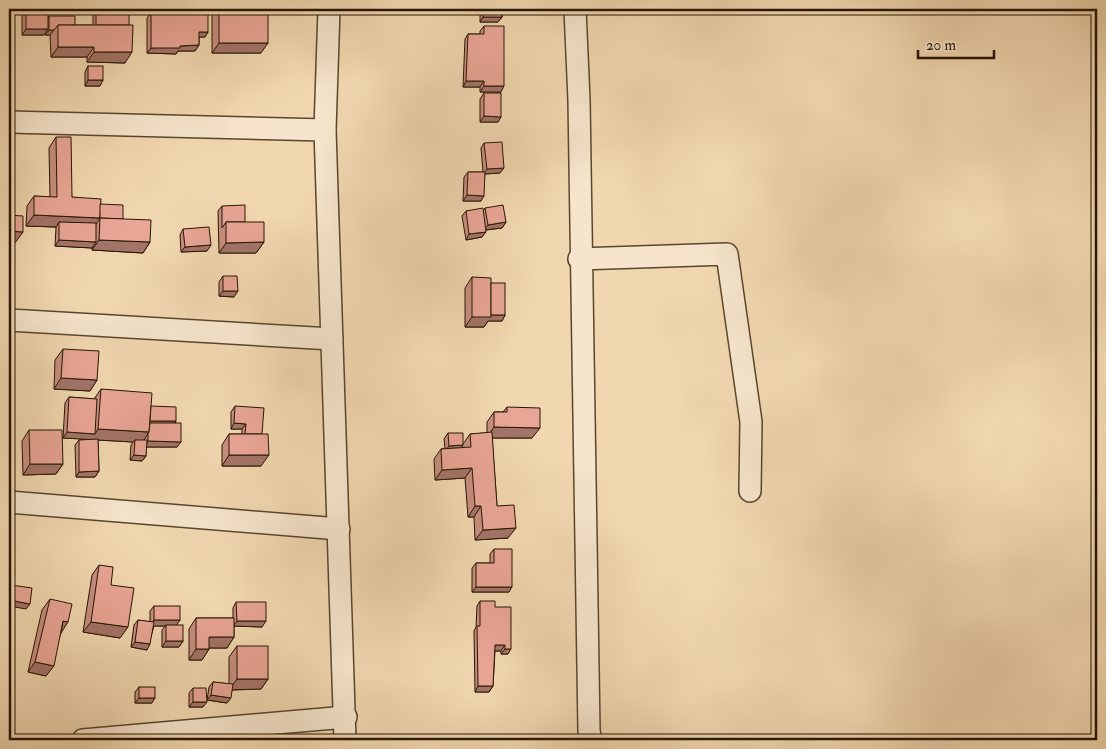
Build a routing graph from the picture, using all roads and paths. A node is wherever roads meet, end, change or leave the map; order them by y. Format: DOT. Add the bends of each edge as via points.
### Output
graph roads {
  1 [pos="329,9"];
  2 [pos="574,9"];
  3 [pos="9,122"];
  4 [pos="325,130"];
  5 [pos="580,259"];
  6 [pos="9,320"];
  7 [pos="332,339"];
  8 [pos="750,491"];
  9 [pos="9,502"];
  10 [pos="339,529"];
  11 [pos="346,717"];
  12 [pos="83,740"];
  13 [pos="345,740"];
  14 [pos="591,740"];
  1 -- 4 [label="street"];
  2 -- 5 [label="street" via="579,100"];
  3 -- 4 [label="street"];
  4 -- 7 [label="street"];
  5 -- 8 [label="street" via="726,254 751,422"];
  5 -- 14 [label="street" via="588,731"];
  6 -- 7 [label="street"];
  7 -- 10 [label="street"];
  9 -- 10 [label="street"];
  10 -- 11 [label="street"];
  11 -- 12 [label="street"];
  11 -- 13 [label="street"];
}
